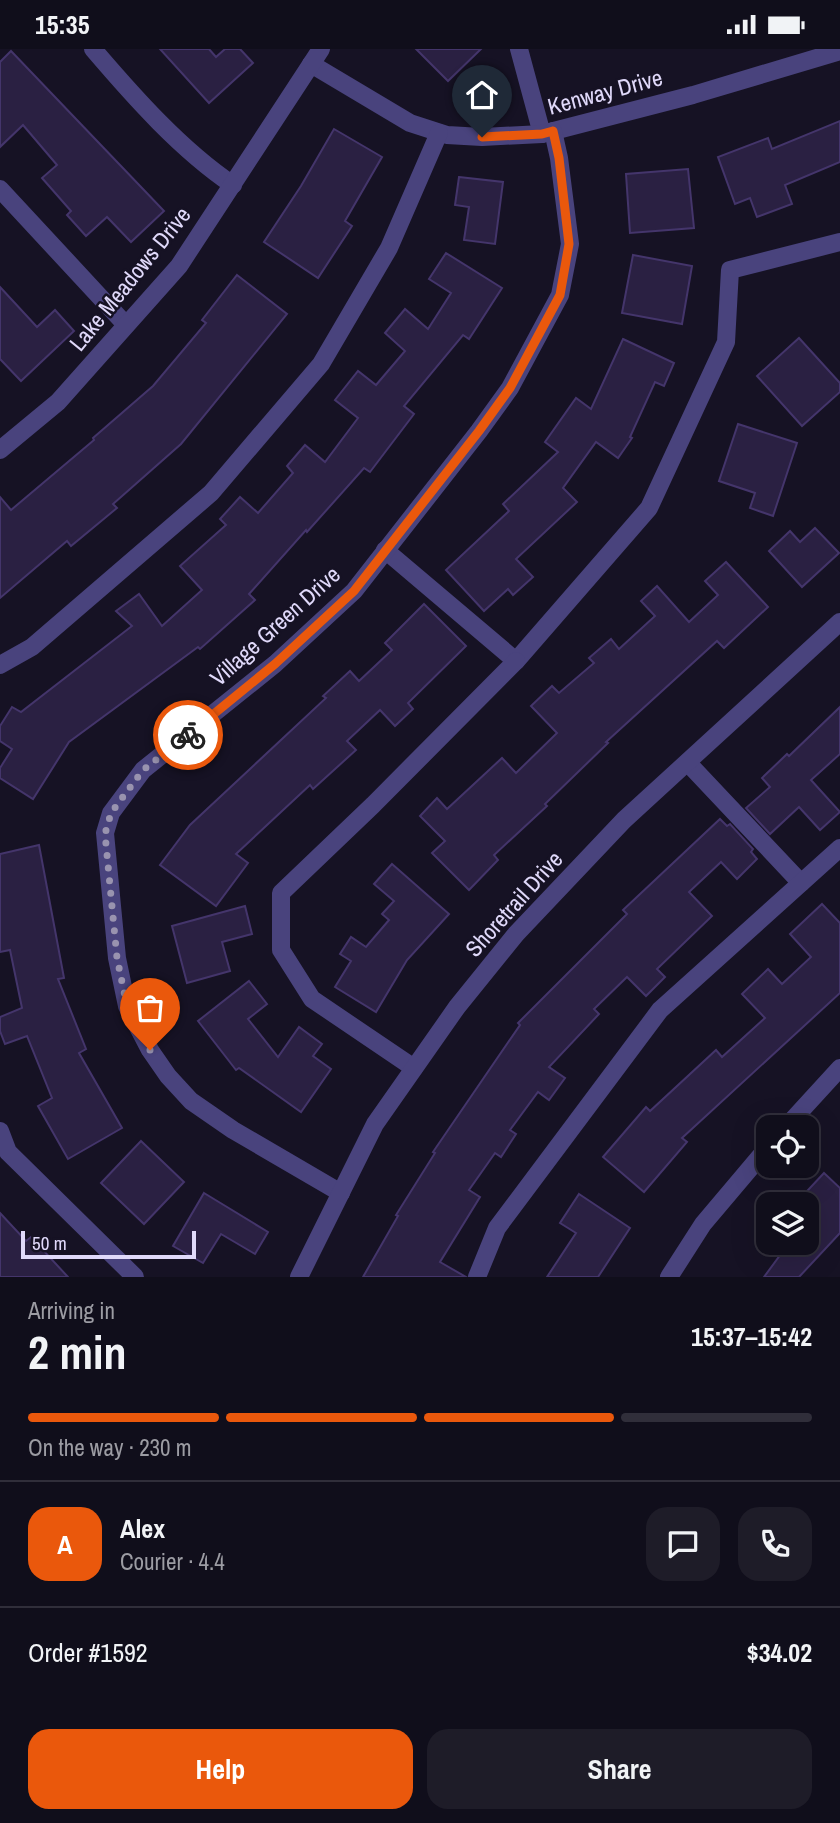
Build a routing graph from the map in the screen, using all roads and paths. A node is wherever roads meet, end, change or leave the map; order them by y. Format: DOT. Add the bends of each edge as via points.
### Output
graph roads {
  1 [pos="93,49"];
  2 [pos="519,49"];
  3 [pos="840,51"];
  4 [pos="316,56"];
  5 [pos="439,133"];
  6 [pos="547,133"];
  7 [pos="233,185"];
  8 [pos="0,188"];
  9 [pos="840,242"];
  10 [pos="126,325"];
  11 [pos="0,450"];
  12 [pos="385,550"];
  13 [pos="840,622"];
  14 [pos="516,661"];
  15 [pos="0,665"];
  16 [pos="688,763"];
  17 [pos="840,848"];
  18 [pos="801,883"];
  19 [pos="414,1068"];
  20 [pos="840,1068"];
  21 [pos="797,1115"];
  22 [pos="0,1131"];
  23 [pos="756,1161"];
  24 [pos="341,1193"];
  25 [pos="135,1277"];
  26 [pos="299,1277"];
  27 [pos="477,1277"];
  28 [pos="669,1277"];
  1 -- 7 [label="street" via="209,169"];
  2 -- 6 [label="street, Village Green Drive"];
  3 -- 6 [label="street, Kenway Drive"];
  4 -- 5 [label="street, Kenway Drive" via="410,123"];
  4 -- 7 [label="street, Lake Meadows Drive"];
  5 -- 6 [label="street, Kenway Drive" via="482,137"];
  5 -- 15 [label="street" via="389,248 321,364 211,493 32,647"];
  6 -- 12 [label="street, Village Green Drive" via="559,158 569,244 560,295 510,388"];
  7 -- 10 [label="street, Lake Meadows Drive" via="178,266"];
  8 -- 10 [label="street"];
  9 -- 14 [label="street" via="730,270 726,342 649,508"];
  10 -- 11 [label="street, Lake Meadows Drive" via="58,402"];
  12 -- 14 [label="street"];
  12 -- 24 [label="street, Village Green Drive" via="354,591 275,664 143,770 111,813 105,834 117,958 127,1006 150,1050 191,1101"];
  13 -- 16 [label="street, Shoretrail Drive"];
  14 -- 19 [label="street" via="281,893 281,950 312,999"];
  16 -- 18 [label="street"];
  16 -- 19 [label="street, Shoretrail Drive" via="624,820 516,934"];
  17 -- 18 [label="street"];
  18 -- 27 [label="street" via="660,1010 496,1228"];
  19 -- 24 [label="street, Shoretrail Drive" via="375,1124"];
  20 -- 21 [label="street"];
  22 -- 25 [label="street" via="8,1152"];
  23 -- 28 [label="street" via="703,1224"];
  24 -- 26 [label="street, Shoretrail Drive"];
}
